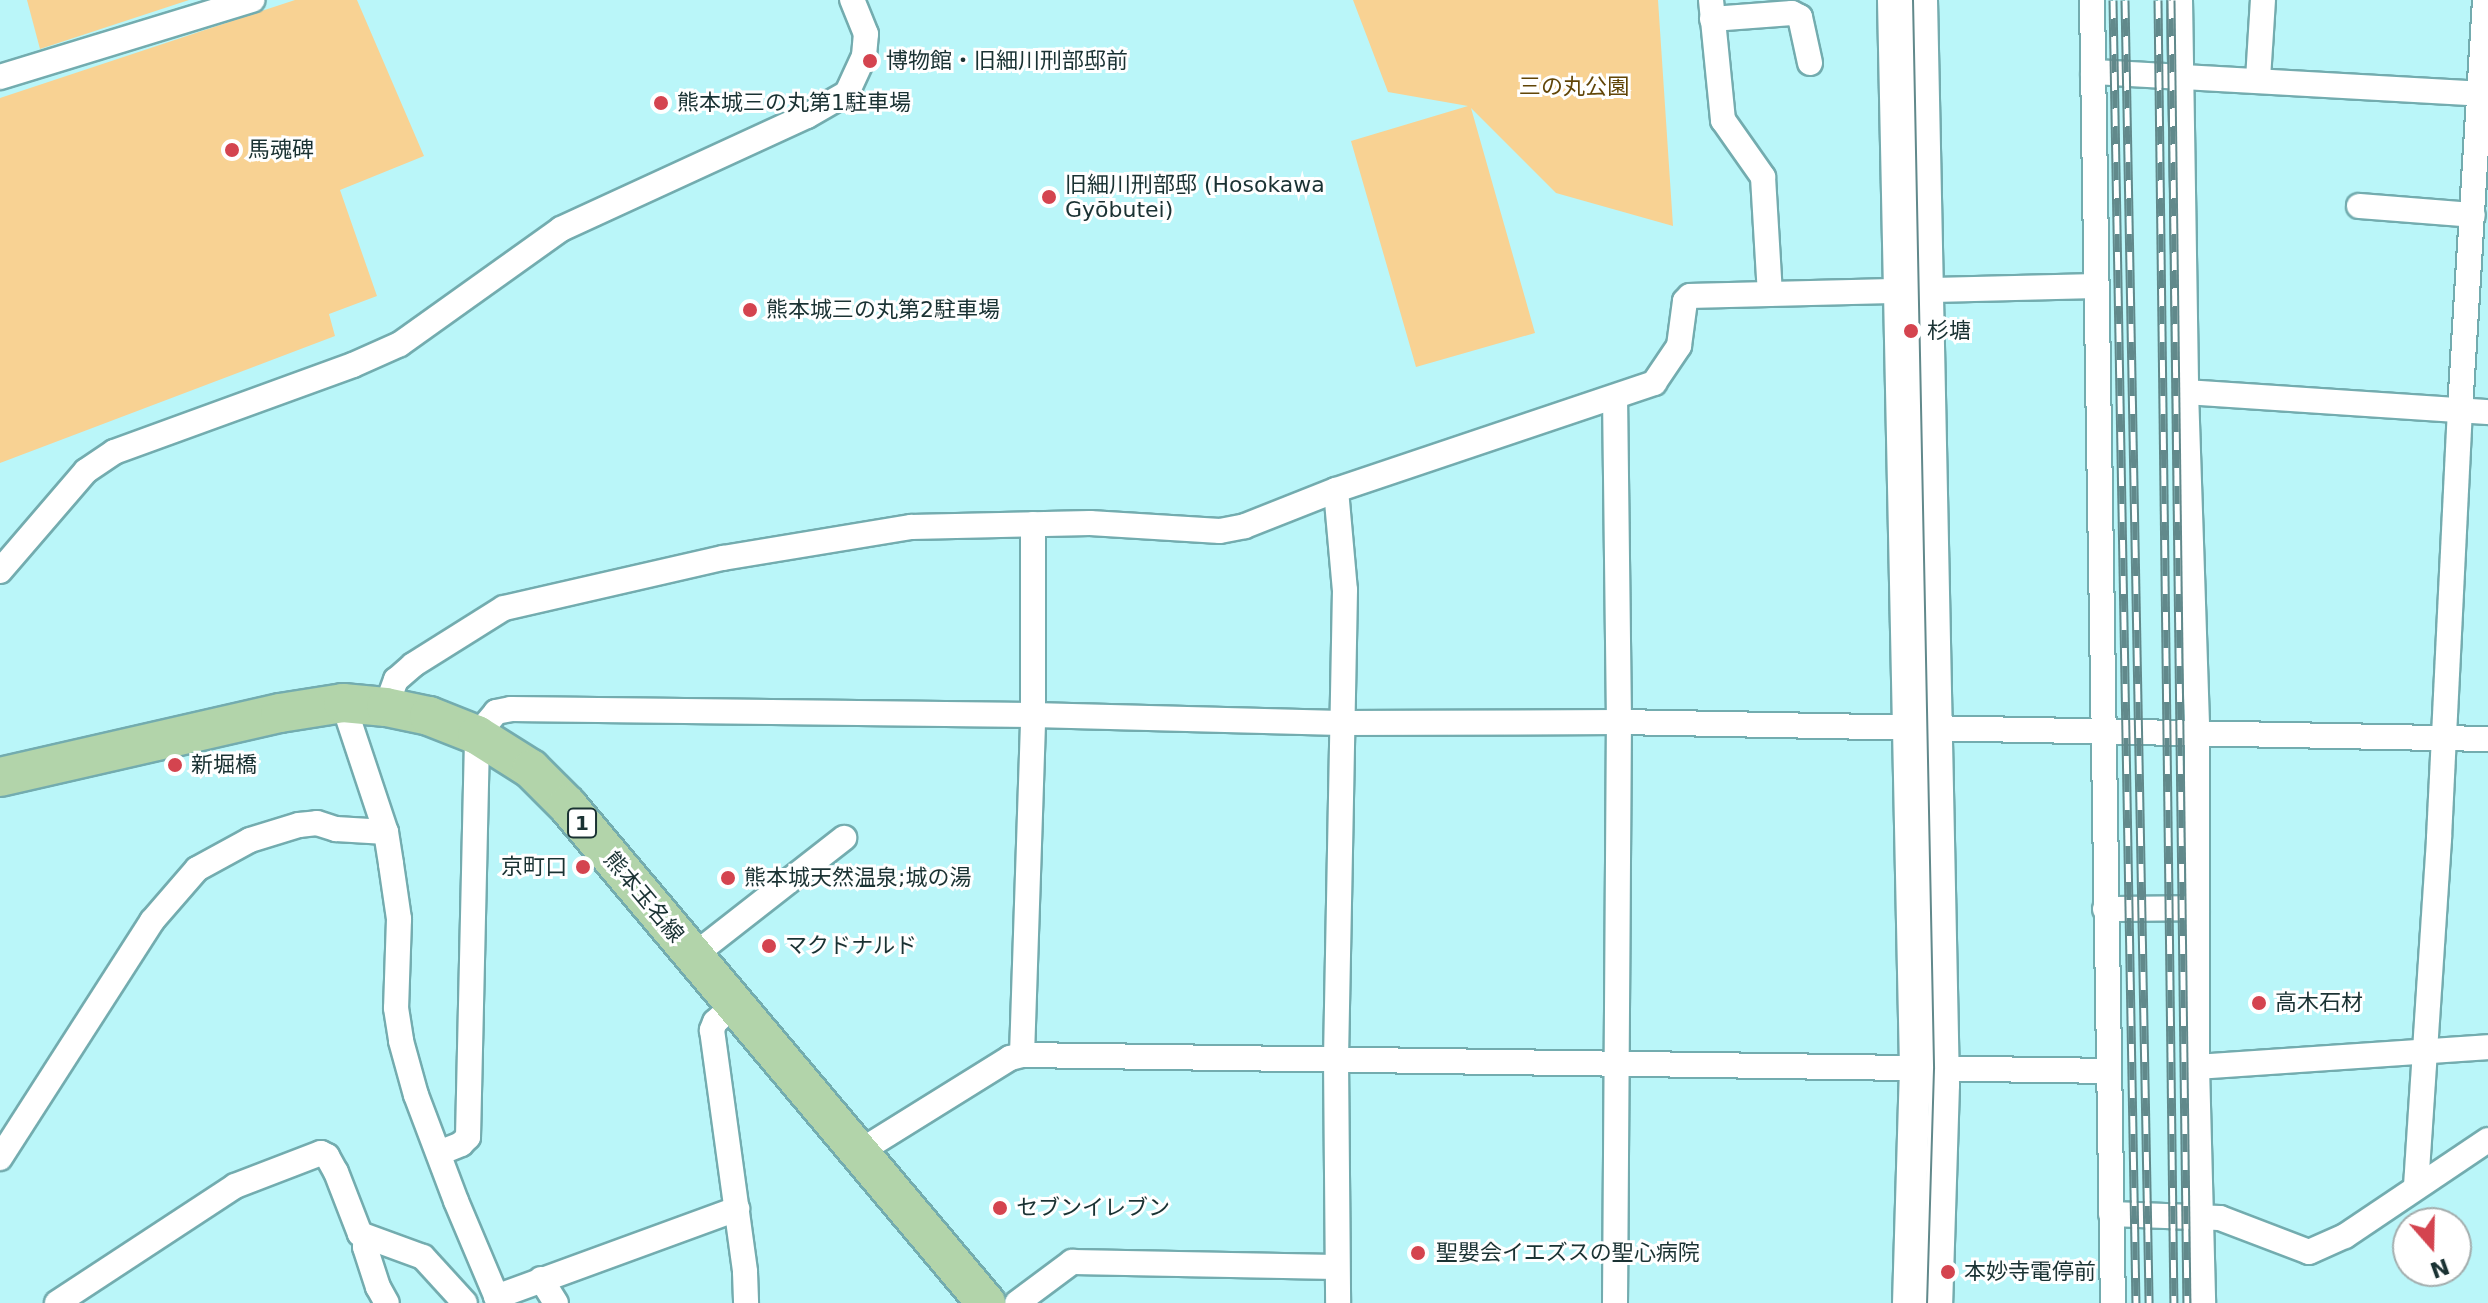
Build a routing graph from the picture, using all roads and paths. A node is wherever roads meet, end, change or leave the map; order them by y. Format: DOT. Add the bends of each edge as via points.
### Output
graph roads {
  1 [pos="252,0"];
  2 [pos="852,0"];
  3 [pos="1893,0"];
  4 [pos="1922,0"];
  5 [pos="2092,0"];
  6 [pos="2180,0"];
  7 [pos="2263,0"];
  8 [pos="2485,0"];
  9 [pos="1712,9"];
  10 [pos="1810,63"];
  11 [pos="2093,72"];
  12 [pos="2182,75"];
  13 [pos="0,77"];
  14 [pos="2258,79"];
  15 [pos="2483,94"];
  16 [pos="2359,206"];
  17 [pos="2473,215"];
  18 [pos="2095,286"];
  19 [pos="1928,288"];
  20 [pos="1898,289"];
  21 [pos="1770,294"];
  22 [pos="2186,392"];
  23 [pos="1615,398"];
  24 [pos="2460,409"];
  25 [pos="2488,412"];
  26 [pos="1336,490"];
  27 [pos="1033,524"];
  28 [pos="0,571"];
  29 [pos="343,703"];
  30 [pos="386,707"];
  31 [pos="1033,715"];
  32 [pos="1619,722"];
  33 [pos="1341,723"];
  34 [pos="1907,730"];
  35 [pos="1938,730"];
  36 [pos="2103,730"];
  37 [pos="2197,732"];
  38 [pos="477,735"];
  39 [pos="2444,737"];
  40 [pos="2488,739"];
  41 [pos="0,777"];
  42 [pos="386,832"];
  43 [pos="844,838"];
  44 [pos="397,907"];
  45 [pos="2197,908"];
  46 [pos="2105,909"];
  47 [pos="693,956"];
  48 [pos="380,993"];
  49 [pos="734,1005"];
  50 [pos="2488,1047"];
  51 [pos="2427,1052"];
  52 [pos="1022,1055"];
  53 [pos="1336,1059"];
  54 [pos="1616,1063"];
  55 [pos="2197,1067"];
  56 [pos="1929,1069"];
  57 [pos="2109,1071"];
  58 [pos="2488,1140"];
  59 [pos="859,1152"];
  60 [pos="439,1153"];
  61 [pos="0,1158"];
  62 [pos="2416,1186"];
  63 [pos="737,1209"];
  64 [pos="2111,1214"];
  65 [pos="2200,1215"];
  66 [pos="366,1238"];
  67 [pos="1337,1267"];
  68 [pos="541,1279"];
  69 [pos="498,1300"];
  70 [pos="57,1303"];
  71 [pos="387,1303"];
  72 [pos="465,1303"];
  73 [pos="556,1303"];
  74 [pos="746,1303"];
  75 [pos="986,1303"];
  76 [pos="1017,1303"];
  77 [pos="1338,1303"];
  78 [pos="1615,1303"];
  79 [pos="1908,1303"];
  80 [pos="1937,1303"];
  81 [pos="2113,1303"];
  82 [pos="2203,1303"];
  1 -- 13 [label="street"];
  2 -- 28 [label="street" via="866,34 864,56 847,93 561,229 400,344 114,452 86,471"];
  3 -- 20 [label="street"];
  4 -- 19 [label="street"];
  5 -- 11 [label="street"];
  6 -- 12 [label="street"];
  7 -- 14 [label="street"];
  8 -- 15 [label="street"];
  9 -- 10 [label="street" via="1800,17"];
  9 -- 21 [label="street" via="1723,120 1763,177"];
  11 -- 12 [label="street"];
  11 -- 18 [label="street"];
  12 -- 14 [label="street"];
  12 -- 22 [label="street"];
  14 -- 15 [label="street"];
  15 -- 17 [label="street"];
  16 -- 17 [label="street"];
  17 -- 24 [label="street"];
  18 -- 19 [label="street"];
  18 -- 36 [label="street"];
  19 -- 20 [label="street"];
  19 -- 35 [label="street"];
  20 -- 21 [label="street"];
  20 -- 34 [label="street"];
  21 -- 23 [label="street" via="1696,295 1685,301 1679,346 1667,368 1654,383"];
  22 -- 24 [label="street"];
  22 -- 37 [label="street"];
  23 -- 26 [label="street"];
  23 -- 32 [label="street"];
  24 -- 25 [label="street"];
  24 -- 39 [label="street"];
  26 -- 27 [label="street" via="1220,531"];
  26 -- 33 [label="street" via="1345,590"];
  27 -- 30 [label="street" via="911,527 827,539 504,608 413,665 396,680"];
  27 -- 31 [label="street"];
  29 -- 30 [label="main road, 熊本玉名線 / 1"];
  29 -- 41 [label="main road, 熊本玉名線 / 1"];
  29 -- 42 [label="street"];
  30 -- 38 [label="main road, 熊本玉名線 / 1" via="429,716"];
  31 -- 33 [label="street"];
  31 -- 38 [label="street" via="511,709 496,712"];
  31 -- 52 [label="street"];
  32 -- 33 [label="street"];
  32 -- 34 [label="street"];
  32 -- 54 [label="street"];
  33 -- 53 [label="street"];
  34 -- 35 [label="street"];
  34 -- 56 [label="street"];
  35 -- 36 [label="street"];
  35 -- 56 [label="street"];
  36 -- 37 [label="street"];
  36 -- 46 [label="street"];
  37 -- 39 [label="street"];
  37 -- 45 [label="street"];
  38 -- 47 [label="main road, 熊本玉名線 / 1" via="531,769 567,805"];
  38 -- 60 [label="street" via="468,1137"];
  39 -- 40 [label="street"];
  39 -- 51 [label="street"];
  42 -- 44 [label="street"];
  42 -- 61 [label="street" via="299,825 250,840 197,869 152,921"];
  43 -- 47 [label="street"];
  44 -- 48 [label="street"];
  44 -- 60 [label="street" via="399,1030"];
  45 -- 46 [label="street"];
  45 -- 55 [label="street"];
  46 -- 57 [label="street"];
  47 -- 49 [label="main road, 熊本玉名線 / 1"];
  49 -- 59 [label="main road, 熊本玉名線 / 1"];
  49 -- 63 [label="street" via="712,1030"];
  50 -- 51 [label="street"];
  51 -- 55 [label="street"];
  51 -- 62 [label="street"];
  52 -- 53 [label="street"];
  52 -- 59 [label="street"];
  53 -- 54 [label="street"];
  53 -- 67 [label="street"];
  54 -- 56 [label="street"];
  54 -- 78 [label="street"];
  55 -- 65 [label="street"];
  56 -- 57 [label="street"];
  56 -- 79 [label="street"];
  56 -- 80 [label="street"];
  57 -- 64 [label="street"];
  58 -- 62 [label="street"];
  59 -- 75 [label="main road, 熊本玉名線 / 1"];
  60 -- 69 [label="street"];
  62 -- 65 [label="street" via="2345,1236 2309,1252"];
  63 -- 68 [label="street"];
  63 -- 74 [label="street"];
  64 -- 65 [label="street"];
  64 -- 81 [label="street"];
  65 -- 82 [label="street"];
  66 -- 70 [label="street" via="336,1172 321,1153 235,1186"];
  66 -- 71 [label="street" via="373,1274"];
  66 -- 72 [label="street" via="423,1257"];
  67 -- 76 [label="street" via="1072,1262"];
  67 -- 77 [label="street"];
  68 -- 69 [label="street"];
  68 -- 73 [label="street"];
}
